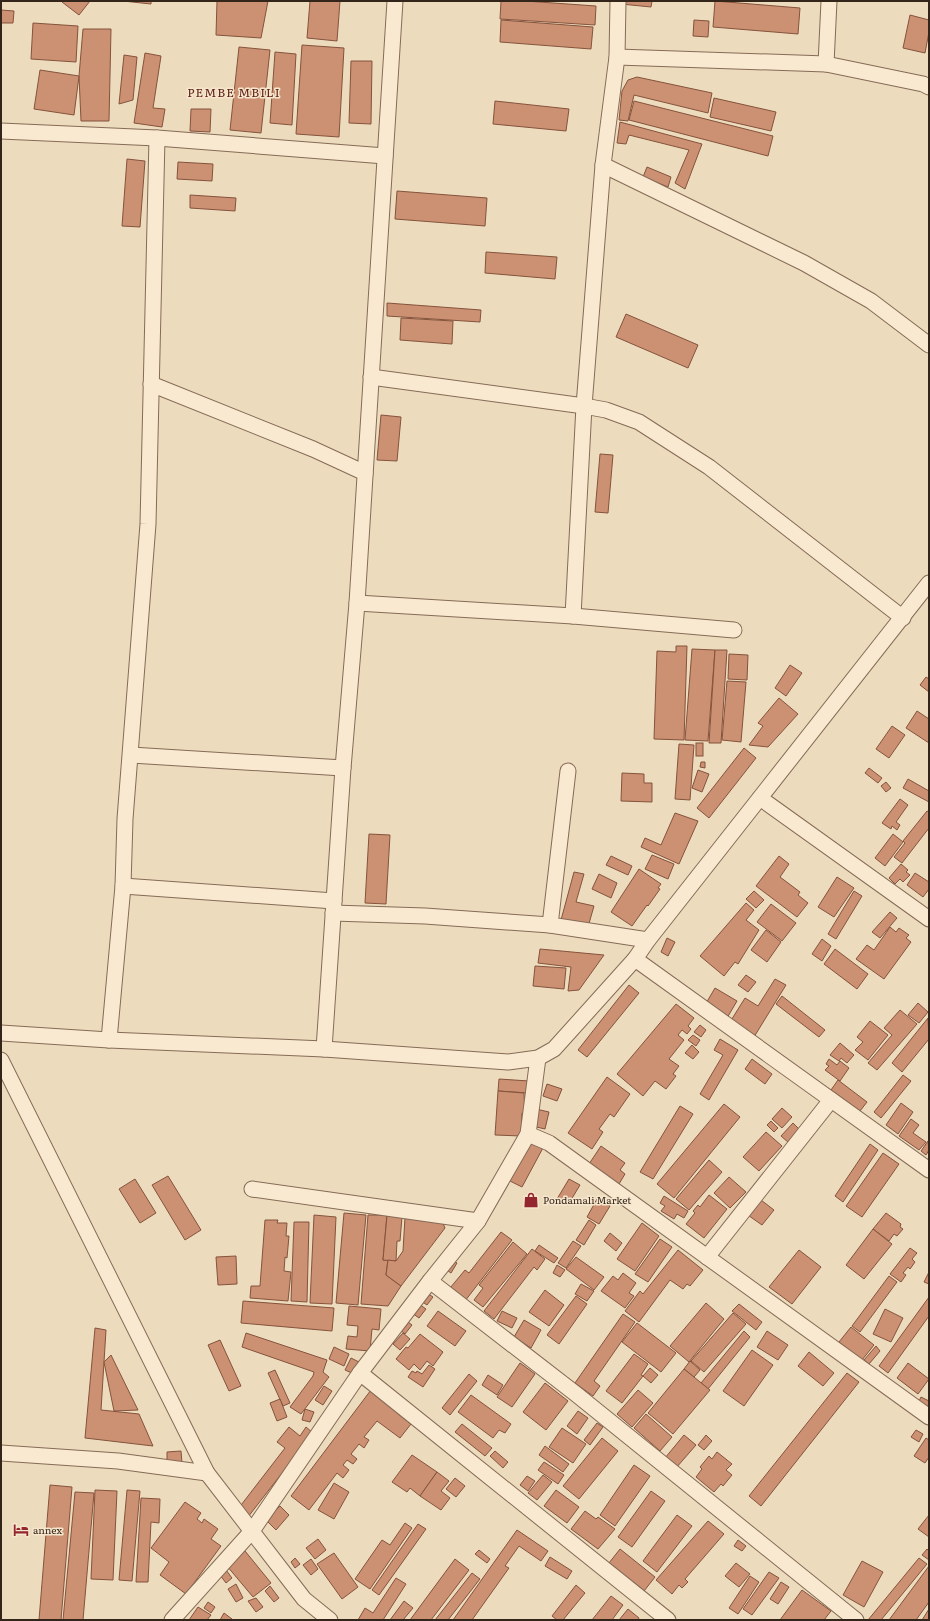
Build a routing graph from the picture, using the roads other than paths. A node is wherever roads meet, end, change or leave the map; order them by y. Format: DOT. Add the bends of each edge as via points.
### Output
graph roads {
  1 [pos="395,1"];
  2 [pos="618,1"];
  3 [pos="829,1"];
  4 [pos="616,58"];
  5 [pos="826,64"];
  6 [pos="929,87"];
  7 [pos="1,131"];
  8 [pos="157,138"];
  9 [pos="385,156"];
  10 [pos="604,165"];
  11 [pos="929,345"];
  12 [pos="371,377"];
  13 [pos="151,384"];
  14 [pos="584,406"];
  15 [pos="365,473"];
  16 [pos="929,583"];
  17 [pos="356,603"];
  18 [pos="572,616"];
  19 [pos="903,618"];
  20 [pos="734,630"];
  21 [pos="131,755"];
  22 [pos="343,768"];
  23 [pos="568,771"];
  24 [pos="760,798"];
  25 [pos="123,886"];
  26 [pos="333,907"];
  27 [pos="929,919"];
  28 [pos="550,925"];
  29 [pos="648,940"];
  30 [pos="635,959"];
  31 [pos="1,1033"];
  32 [pos="109,1040"];
  33 [pos="324,1049"];
  34 [pos="538,1058"];
  35 [pos="1,1060"];
  36 [pos="831,1100"];
  37 [pos="528,1134"];
  38 [pos="928,1169"];
  39 [pos="252,1189"];
  40 [pos="478,1221"];
  41 [pos="707,1257"];
  42 [pos="430,1281"];
  43 [pos="360,1373"];
  44 [pos="929,1417"];
  45 [pos="1,1453"];
  46 [pos="207,1473"];
  47 [pos="252,1531"];
  48 [pos="304,1599"];
  49 [pos="172,1620"];
  50 [pos="319,1620"];
  51 [pos="330,1620"];
  52 [pos="668,1620"];
  53 [pos="856,1620"];
  1 -- 9 [label="street"];
  2 -- 4 [label="street"];
  3 -- 5 [label="street"];
  4 -- 5 [label="street"];
  4 -- 10 [label="street"];
  5 -- 6 [label="street" via="917,82"];
  7 -- 8 [label="street"];
  8 -- 9 [label="street"];
  8 -- 13 [label="street"];
  9 -- 12 [label="street"];
  10 -- 11 [label="street" via="804,263 871,301"];
  10 -- 14 [label="street"];
  12 -- 14 [label="street"];
  12 -- 15 [label="street"];
  13 -- 15 [label="street" via="313,449"];
  13 -- 21 [label="street" via="148,524"];
  14 -- 18 [label="street"];
  14 -- 19 [label="street" via="606,410 639,422 709,467"];
  15 -- 17 [label="street"];
  16 -- 19 [label="street"];
  17 -- 18 [label="street"];
  17 -- 22 [label="street"];
  18 -- 20 [label="street"];
  19 -- 24 [label="street"];
  21 -- 22 [label="street"];
  21 -- 25 [label="street" via="125,819"];
  22 -- 26 [label="street"];
  23 -- 28 [label="street"];
  24 -- 27 [label="street"];
  24 -- 29 [label="street"];
  25 -- 26 [label="street"];
  25 -- 32 [label="street"];
  26 -- 28 [label="street"];
  26 -- 33 [label="street"];
  28 -- 29 [label="street"];
  29 -- 30 [label="street"];
  30 -- 34 [label="street" via="554,1049"];
  30 -- 36 [label="street"];
  31 -- 32 [label="street"];
  32 -- 33 [label="street"];
  33 -- 34 [label="street" via="508,1062"];
  34 -- 37 [label="street"];
  35 -- 46 [label="street"];
  36 -- 38 [label="street"];
  36 -- 41 [label="street"];
  37 -- 40 [label="street"];
  37 -- 41 [label="street" via="549,1143"];
  39 -- 40 [label="street"];
  40 -- 42 [label="street"];
  41 -- 44 [label="street"];
  42 -- 43 [label="street"];
  42 -- 53 [label="street" via="576,1394"];
  43 -- 47 [label="street"];
  43 -- 52 [label="street"];
  45 -- 46 [label="street" via="118,1461"];
  46 -- 47 [label="street"];
  47 -- 48 [label="street"];
  47 -- 49 [label="street"];
  48 -- 50 [label="street"];
  48 -- 51 [label="street"];
}
